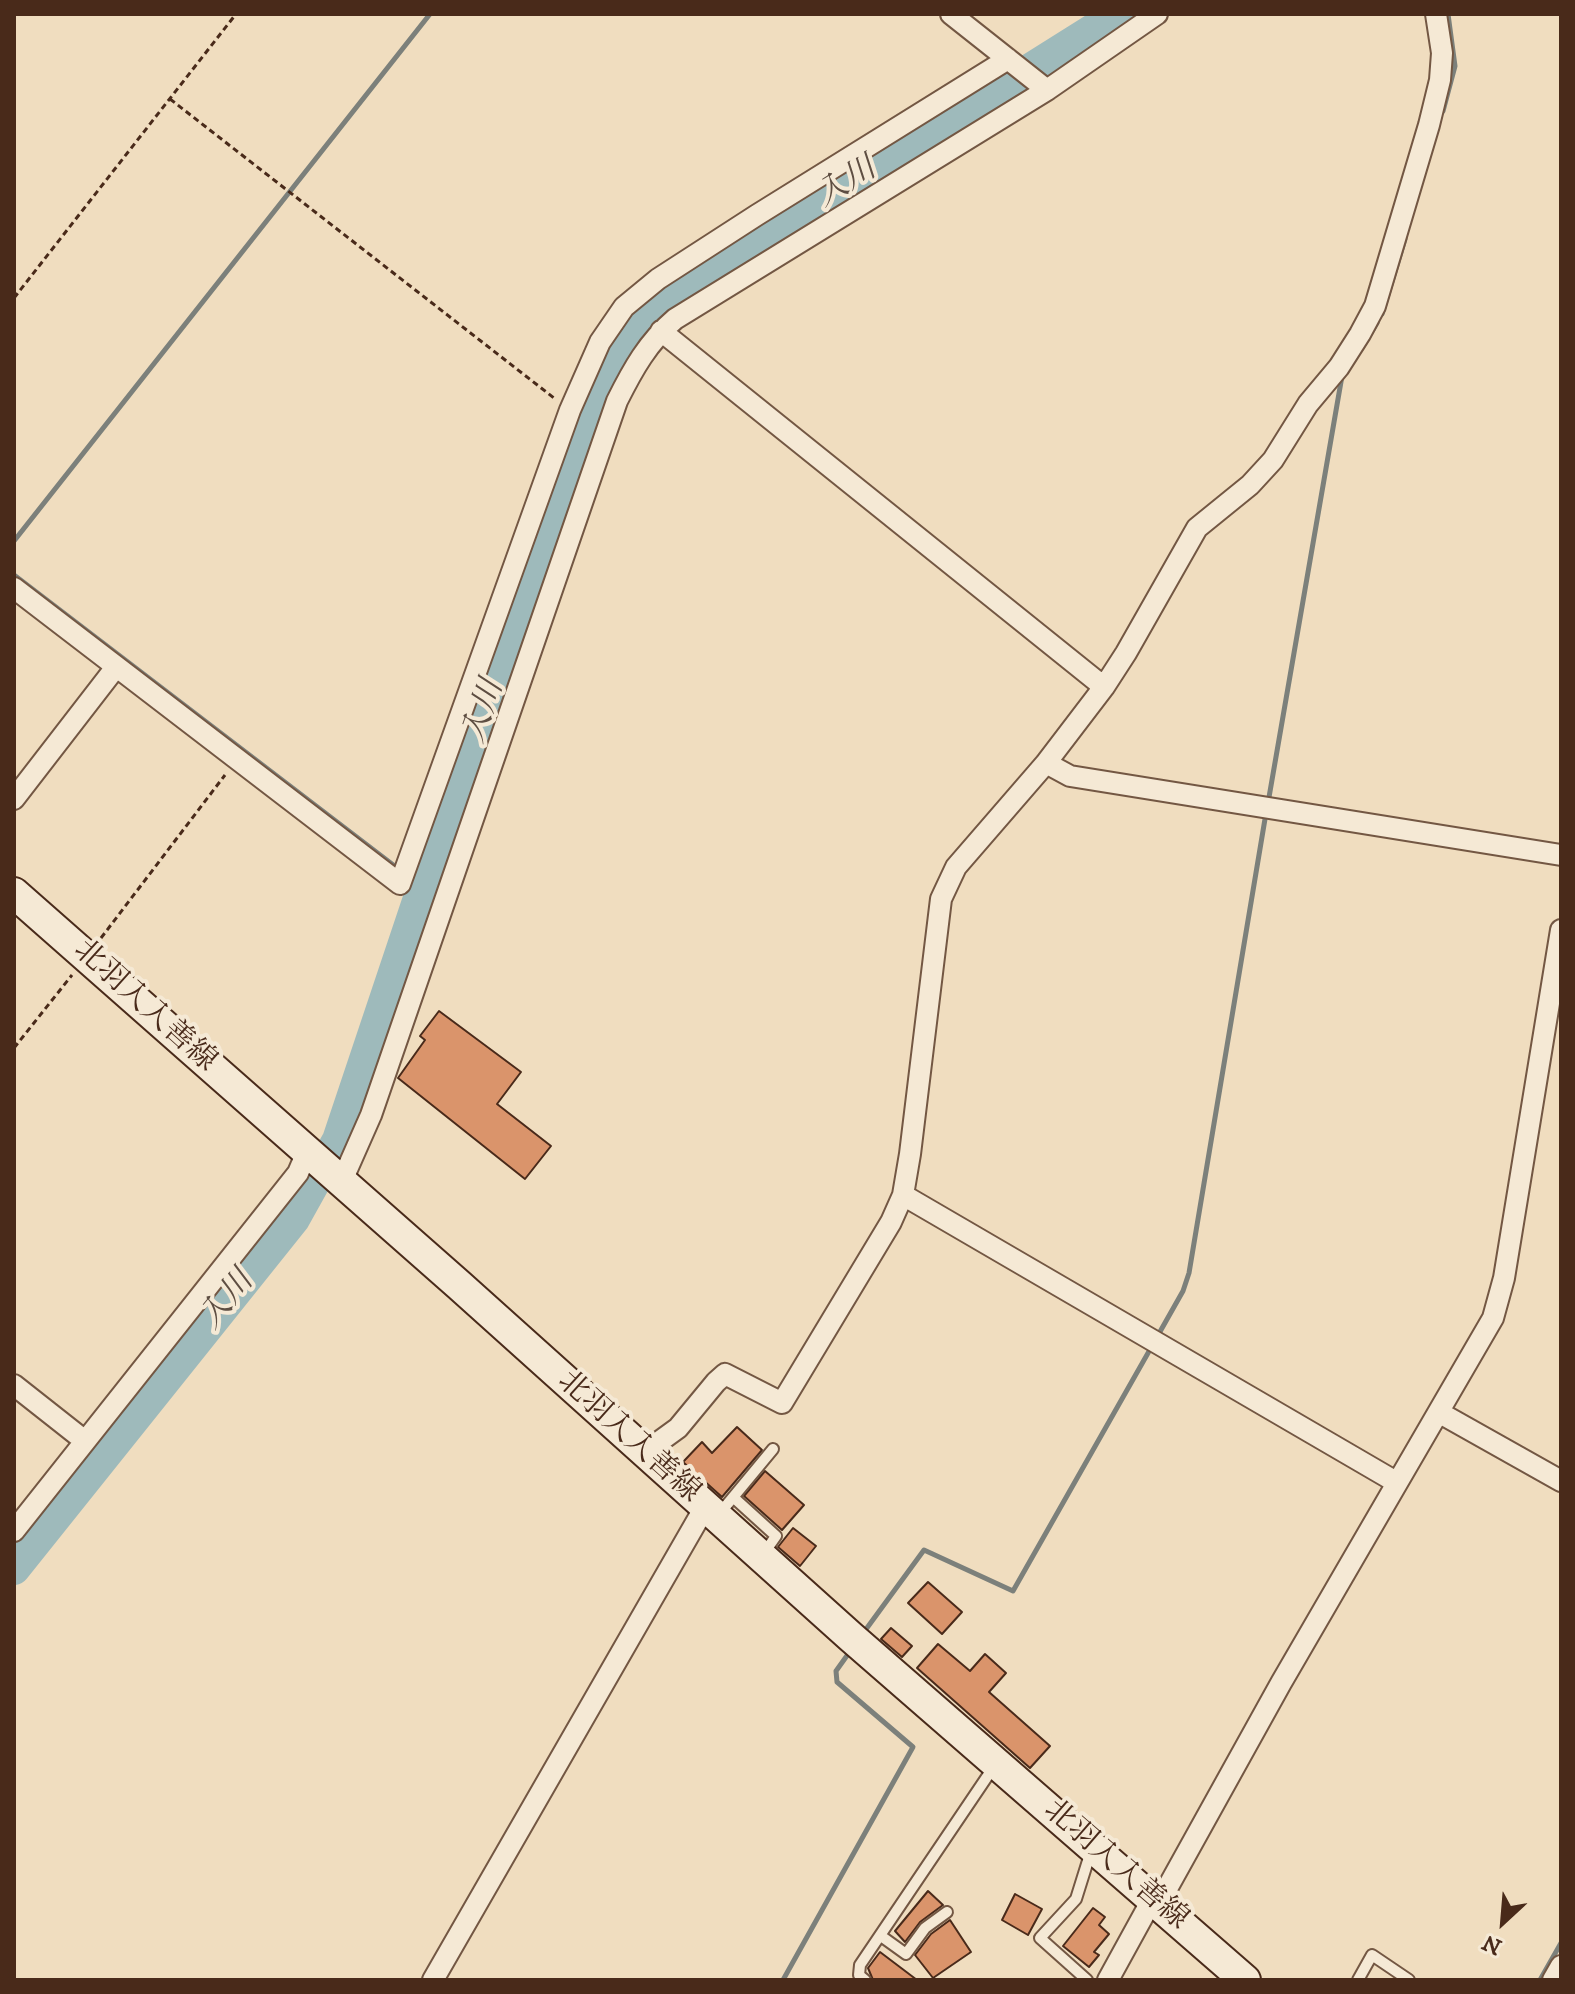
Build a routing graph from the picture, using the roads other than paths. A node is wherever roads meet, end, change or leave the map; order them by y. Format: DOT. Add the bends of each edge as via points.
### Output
graph roads {
  1 [pos="951,14"];
  2 [pos="1157,14"];
  3 [pos="1436,14"];
  4 [pos="1008,59"];
  5 [pos="1047,90"];
  6 [pos="661,331"];
  7 [pos="14,588"];
  8 [pos="116,667"];
  9 [pos="1104,687"];
  10 [pos="1046,763"];
  11 [pos="14,799"];
  12 [pos="1561,855"];
  13 [pos="14,893"];
  14 [pos="1561,930"];
  15 [pos="310,1155"];
  16 [pos="338,1181"];
  17 [pos="903,1195"];
  18 [pos="14,1385"];
  19 [pos="1440,1413"];
  20 [pos="85,1441"];
  21 [pos="773,1449"];
  22 [pos="645,1452"];
  23 [pos="1561,1481"];
  24 [pos="1396,1482"];
  25 [pos="718,1507"];
  26 [pos="14,1531"];
  27 [pos="996,1763"];
  28 [pos="1093,1847"];
  29 [pos="1156,1901"];
  30 [pos="947,1912"];
  31 [pos="881,1936"];
  32 [pos="1561,1966"];
  33 [pos="433,1980"];
  34 [pos="865,1980"];
  35 [pos="1087,1980"];
  36 [pos="1108,1980"];
  37 [pos="1245,1980"];
  38 [pos="1358,1980"];
  39 [pos="1409,1980"];
  40 [pos="1553,1980"];
  1 -- 4 [label="street"];
  2 -- 5 [label="street"];
  3 -- 9 [label="street" via="1440,80 1375,306 1273,460 1197,528"];
  4 -- 5 [label="street"];
  4 -- 8 [label="street" via="757,215 624,307 600,342 570,410 400,884"];
  5 -- 6 [label="street"];
  6 -- 9 [label="street"];
  6 -- 16 [label="street" via="636,362 617,401 371,1115"];
  7 -- 8 [label="street"];
  8 -- 11 [label="street"];
  9 -- 10 [label="street"];
  10 -- 12 [label="street" via="1070,776"];
  10 -- 17 [label="street" via="956,867 941,899"];
  13 -- 15 [label="main road, 北羽入入善線"];
  14 -- 19 [label="street" via="1504,1278 1493,1318"];
  15 -- 16 [label="main road, 北羽入入善線"];
  15 -- 20 [label="street"];
  16 -- 22 [label="main road, 北羽入入善線"];
  17 -- 22 [label="street" via="782,1403 725,1374 678,1428"];
  17 -- 24 [label="street"];
  18 -- 20 [label="street"];
  19 -- 23 [label="street"];
  19 -- 24 [label="street"];
  20 -- 26 [label="street"];
  21 -- 25 [label="lane"];
  22 -- 25 [label="main road, 北羽入入善線"];
  24 -- 29 [label="street"];
  25 -- 27 [label="main road, 北羽入入善線" via="761,1557"];
  25 -- 33 [label="street"];
  27 -- 28 [label="main road, 北羽入入善線"];
  27 -- 31 [label="lane"];
  28 -- 29 [label="main road, 北羽入入善線"];
  28 -- 35 [label="lane" via="1076,1899 1040,1938"];
  29 -- 36 [label="street"];
  29 -- 37 [label="main road, 北羽入入善線"];
  30 -- 31 [label="lane" via="925,1928 906,1954"];
  31 -- 34 [label="lane" via="860,1965 859,1975"];
  32 -- 40 [label="street"];
  38 -- 39 [label="lane" via="1372,1955"];
}
